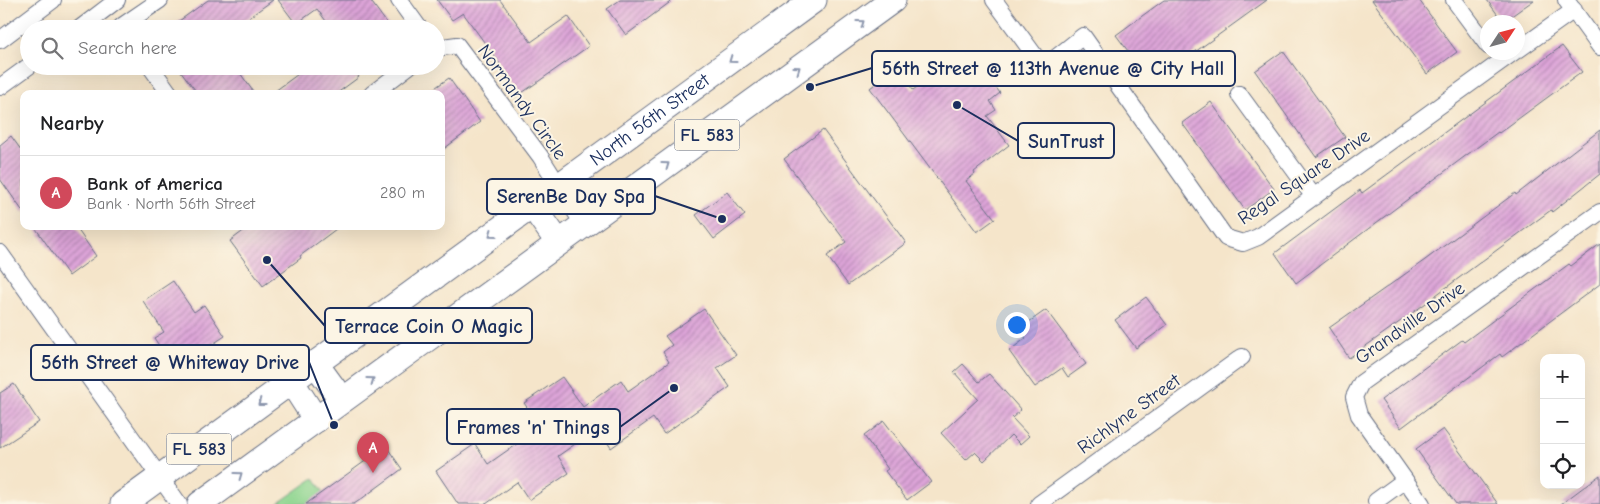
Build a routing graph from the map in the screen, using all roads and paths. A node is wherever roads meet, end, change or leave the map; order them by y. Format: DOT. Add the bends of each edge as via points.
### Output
graph roads {
  1 [pos="53,0"];
  2 [pos="160,0"];
  3 [pos="399,0"];
  4 [pos="814,0"];
  5 [pos="893,0"];
  6 [pos="994,0"];
  7 [pos="1454,0"];
  8 [pos="113,3"];
  9 [pos="1570,5"];
  10 [pos="26,20"];
  11 [pos="90,20"];
  12 [pos="120,20"];
  13 [pos="133,20"];
  14 [pos="413,20"];
  15 [pos="20,25"];
  16 [pos="1480,35"];
  17 [pos="0,40"];
  18 [pos="1525,44"];
  19 [pos="445,47"];
  20 [pos="1600,47"];
  21 [pos="1493,60"];
  22 [pos="20,73"];
  23 [pos="156,75"];
  24 [pos="397,75"];
  25 [pos="0,87"];
  26 [pos="167,90"];
  27 [pos="377,90"];
  28 [pos="1239,94"];
  29 [pos="558,186"];
  30 [pos="1314,197"];
  31 [pos="532,205"];
  32 [pos="1600,212"];
  33 [pos="583,224"];
  34 [pos="558,242"];
  35 [pos="0,253"];
  36 [pos="1242,357"];
  37 [pos="315,364"];
  38 [pos="291,382"];
  39 [pos="342,400"];
  40 [pos="316,420"];
  41 [pos="160,478"];
  42 [pos="1405,480"];
  43 [pos="1376,501"];
  44 [pos="123,504"];
  45 [pos="179,504"];
  46 [pos="200,504"];
  47 [pos="1039,504"];
  48 [pos="1422,504"];
  1 -- 10 [label="street"];
  2 -- 13 [label="street"];
  3 -- 14 [label="street"];
  4 -- 29 [label="main road, North 56th Street / FL 583, one-way"];
  33 -- 5 [label="main road, FL 583, one-way"];
  6 -- 30 [label="street, Regal Square Drive" via="1042,64 1053,60 1083,36 1226,238 1243,243 1258,237"];
  7 -- 16 [label="street"];
  8 -- 11 [label="street"];
  8 -- 12 [label="street"];
  9 -- 18 [label="street"];
  9 -- 20 [label="street"];
  15 -- 17 [label="street"];
  19 -- 29 [label="street, Normandy Circle" via="456,46 540,156"];
  21 -- 30 [label="street, Regal Square Drive"];
  22 -- 25 [label="street"];
  23 -- 26 [label="street"];
  24 -- 27 [label="street"];
  28 -- 30 [label="street"];
  29 -- 31 [label="main road, North 56th Street / FL 583"];
  29 -- 33 [label="street, Normandy Circle"];
  31 -- 34 [label="main road"];
  31 -- 37 [label="main road, North 56th Street / FL 583, one-way"];
  32 -- 42 [label="street, Grandville Drive" via="1360,383 1354,397 1359,415"];
  33 -- 34 [label="main road, FL 583"];
  39 -- 34 [label="main road, FL 583, one-way"];
  35 -- 41 [label="street"];
  36 -- 47 [label="street, Richlyne Street"];
  37 -- 38 [label="main road, North 56th Street / FL 583"];
  37 -- 39 [label="main road"];
  38 -- 40 [label="main road"];
  38 -- 41 [label="main road, North 56th Street / FL 583, one-way"];
  39 -- 40 [label="main road, FL 583"];
  46 -- 40 [label="main road, FL 583, one-way"];
  41 -- 44 [label="main road, North 56th Street / FL 583"];
  41 -- 45 [label="street"];
  42 -- 43 [label="street"];
  42 -- 48 [label="street, Grandville Drive"];
}
